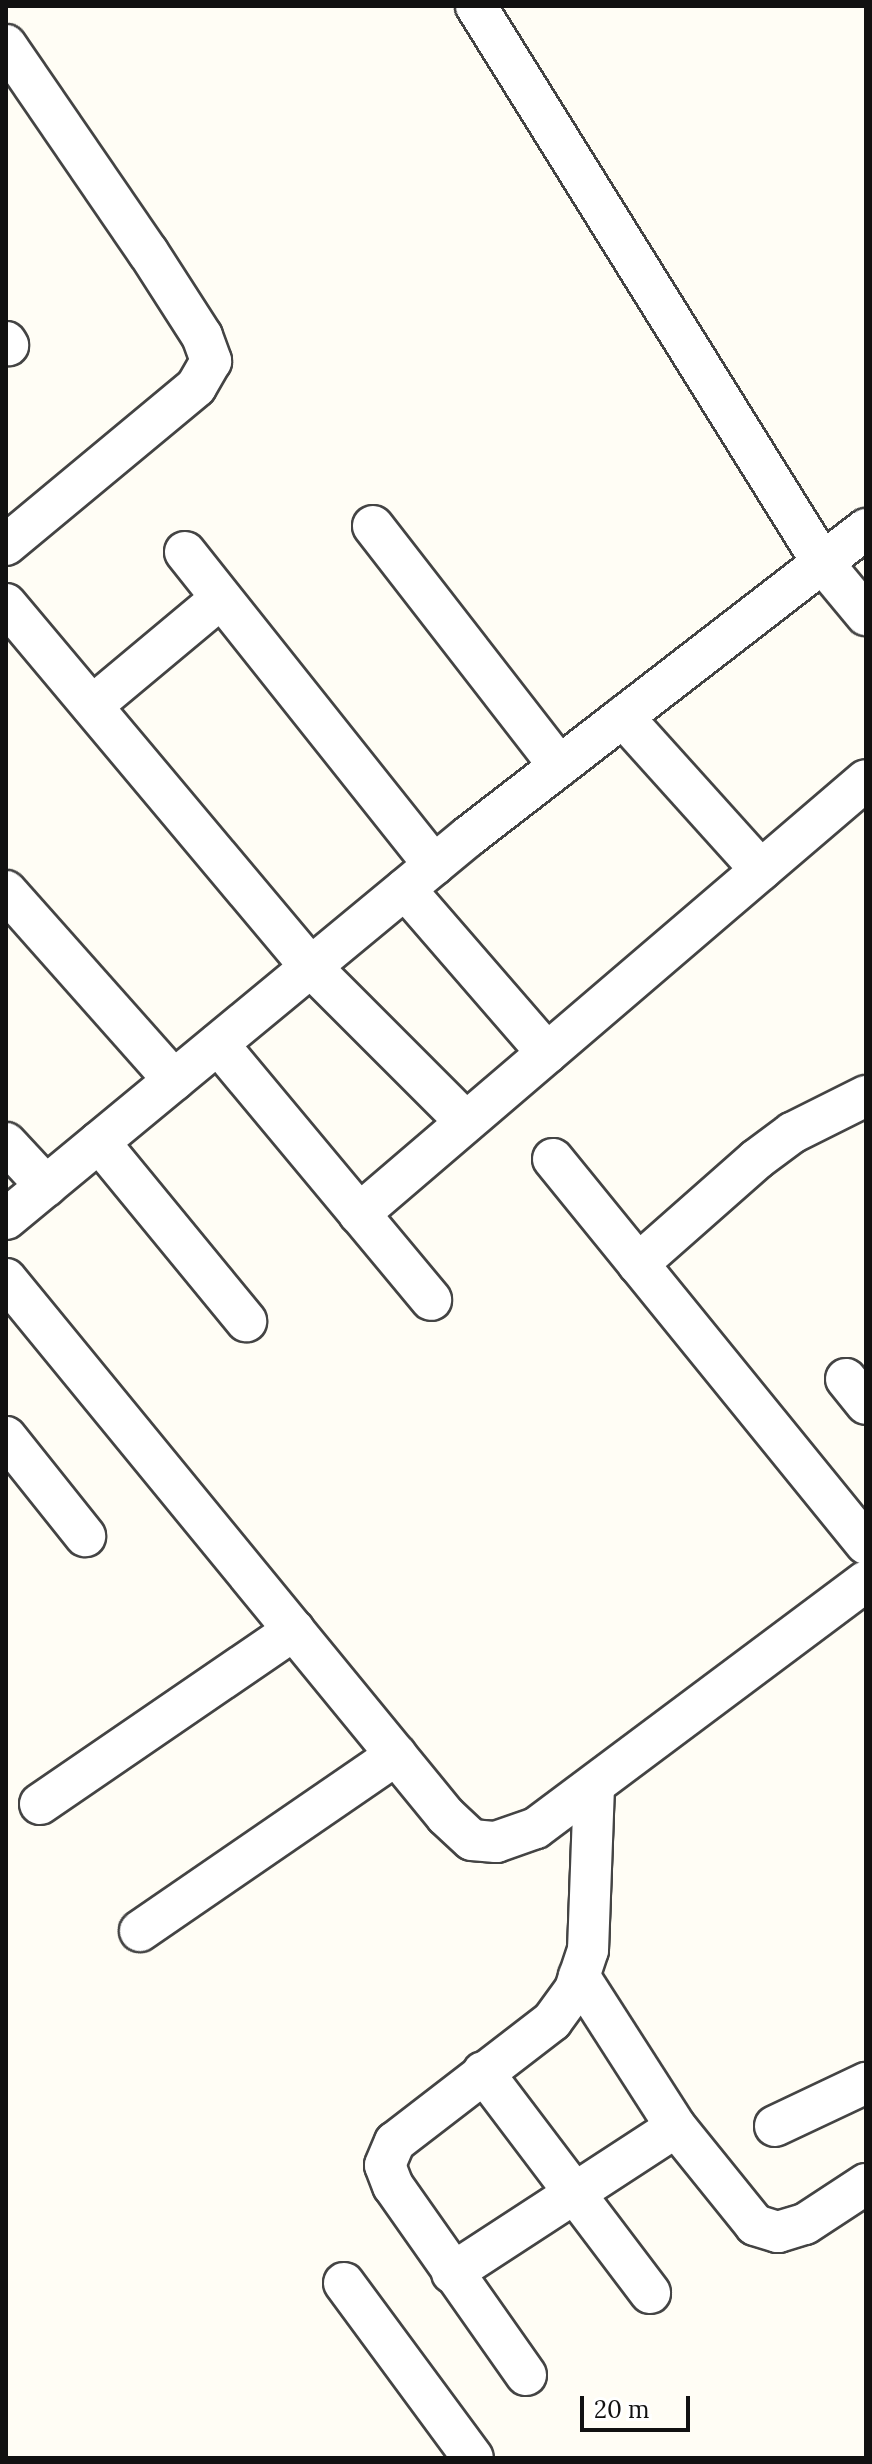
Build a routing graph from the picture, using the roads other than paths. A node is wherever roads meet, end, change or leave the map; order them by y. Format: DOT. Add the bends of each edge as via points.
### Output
graph roads {
  1 [pos="476,6"];
  2 [pos="6,45"];
  3 [pos="373,526"];
  4 [pos="866,529"];
  5 [pos="6,545"];
  6 [pos="185,552"];
  7 [pos="822,562"];
  8 [pos="221,598"];
  9 [pos="6,604"];
  10 [pos="866,615"];
  11 [pos="92,706"];
  12 [pos="623,717"];
  13 [pos="559,766"];
  14 [pos="866,780"];
  15 [pos="761,870"];
  16 [pos="420,877"];
  17 [pos="6,891"];
  18 [pos="311,967"];
  19 [pos="218,1044"];
  20 [pos="547,1053"];
  21 [pos="174,1080"];
  22 [pos="866,1096"];
  23 [pos="466,1122"];
  24 [pos="99,1142"];
  25 [pos="6,1143"];
  26 [pos="553,1159"];
  27 [pos="46,1186"];
  28 [pos="359,1214"];
  29 [pos="6,1219"];
  30 [pos="638,1264"];
  31 [pos="6,1279"];
  32 [pos="431,1300"];
  33 [pos="246,1321"];
  34 [pos="6,1437"];
  35 [pos="85,1536"];
  36 [pos="866,1544"];
  37 [pos="866,1581"];
  38 [pos="294,1630"];
  39 [pos="396,1755"];
  40 [pos="594,1786"];
  41 [pos="40,1804"];
  42 [pos="140,1931"];
  43 [pos="579,1976"];
  44 [pos="483,2072"];
  45 [pos="866,2083"];
  46 [pos="775,2126"];
  47 [pos="676,2127"];
  48 [pos="866,2184"];
  49 [pos="575,2193"];
  50 [pos="452,2273"];
  51 [pos="344,2283"];
  52 [pos="650,2293"];
  53 [pos="526,2375"];
  54 [pos="473,2458"];
  1 -- 7 [label="street"];
  2 -- 5 [label="street" via="148,252 202,336 211,361 196,387"];
  3 -- 13 [label="street"];
  4 -- 7 [label="street"];
  6 -- 8 [label="street"];
  7 -- 10 [label="street"];
  7 -- 12 [label="street"];
  8 -- 11 [label="street"];
  8 -- 16 [label="street"];
  9 -- 11 [label="street"];
  11 -- 18 [label="street"];
  12 -- 13 [label="street"];
  12 -- 15 [label="street"];
  13 -- 16 [label="street"];
  14 -- 15 [label="street"];
  15 -- 20 [label="street"];
  16 -- 18 [label="street"];
  16 -- 20 [label="street"];
  17 -- 21 [label="street"];
  18 -- 19 [label="street"];
  18 -- 23 [label="street"];
  19 -- 21 [label="street"];
  19 -- 28 [label="street"];
  20 -- 23 [label="street"];
  21 -- 24 [label="street"];
  22 -- 30 [label="street" via="768,1150"];
  23 -- 28 [label="street"];
  24 -- 27 [label="street"];
  24 -- 33 [label="street"];
  25 -- 27 [label="street"];
  26 -- 30 [label="street"];
  27 -- 29 [label="street"];
  28 -- 32 [label="street"];
  30 -- 36 [label="street"];
  31 -- 38 [label="street"];
  34 -- 35 [label="street"];
  37 -- 40 [label="street"];
  38 -- 39 [label="street"];
  38 -- 41 [label="street"];
  39 -- 40 [label="street" via="472,1840 496,1842 536,1828"];
  39 -- 42 [label="street"];
  40 -- 43 [label="street" via="588,1950"];
  43 -- 44 [label="street" via="552,2021"];
  43 -- 47 [label="street"];
  44 -- 49 [label="street"];
  44 -- 50 [label="street" via="395,2142 385,2165 393,2186"];
  45 -- 46 [label="street"];
  47 -- 48 [label="street" via="755,2225 778,2232 805,2224"];
  47 -- 49 [label="street"];
  49 -- 50 [label="street"];
  49 -- 52 [label="street"];
  50 -- 53 [label="street"];
  51 -- 54 [label="street"];
}
